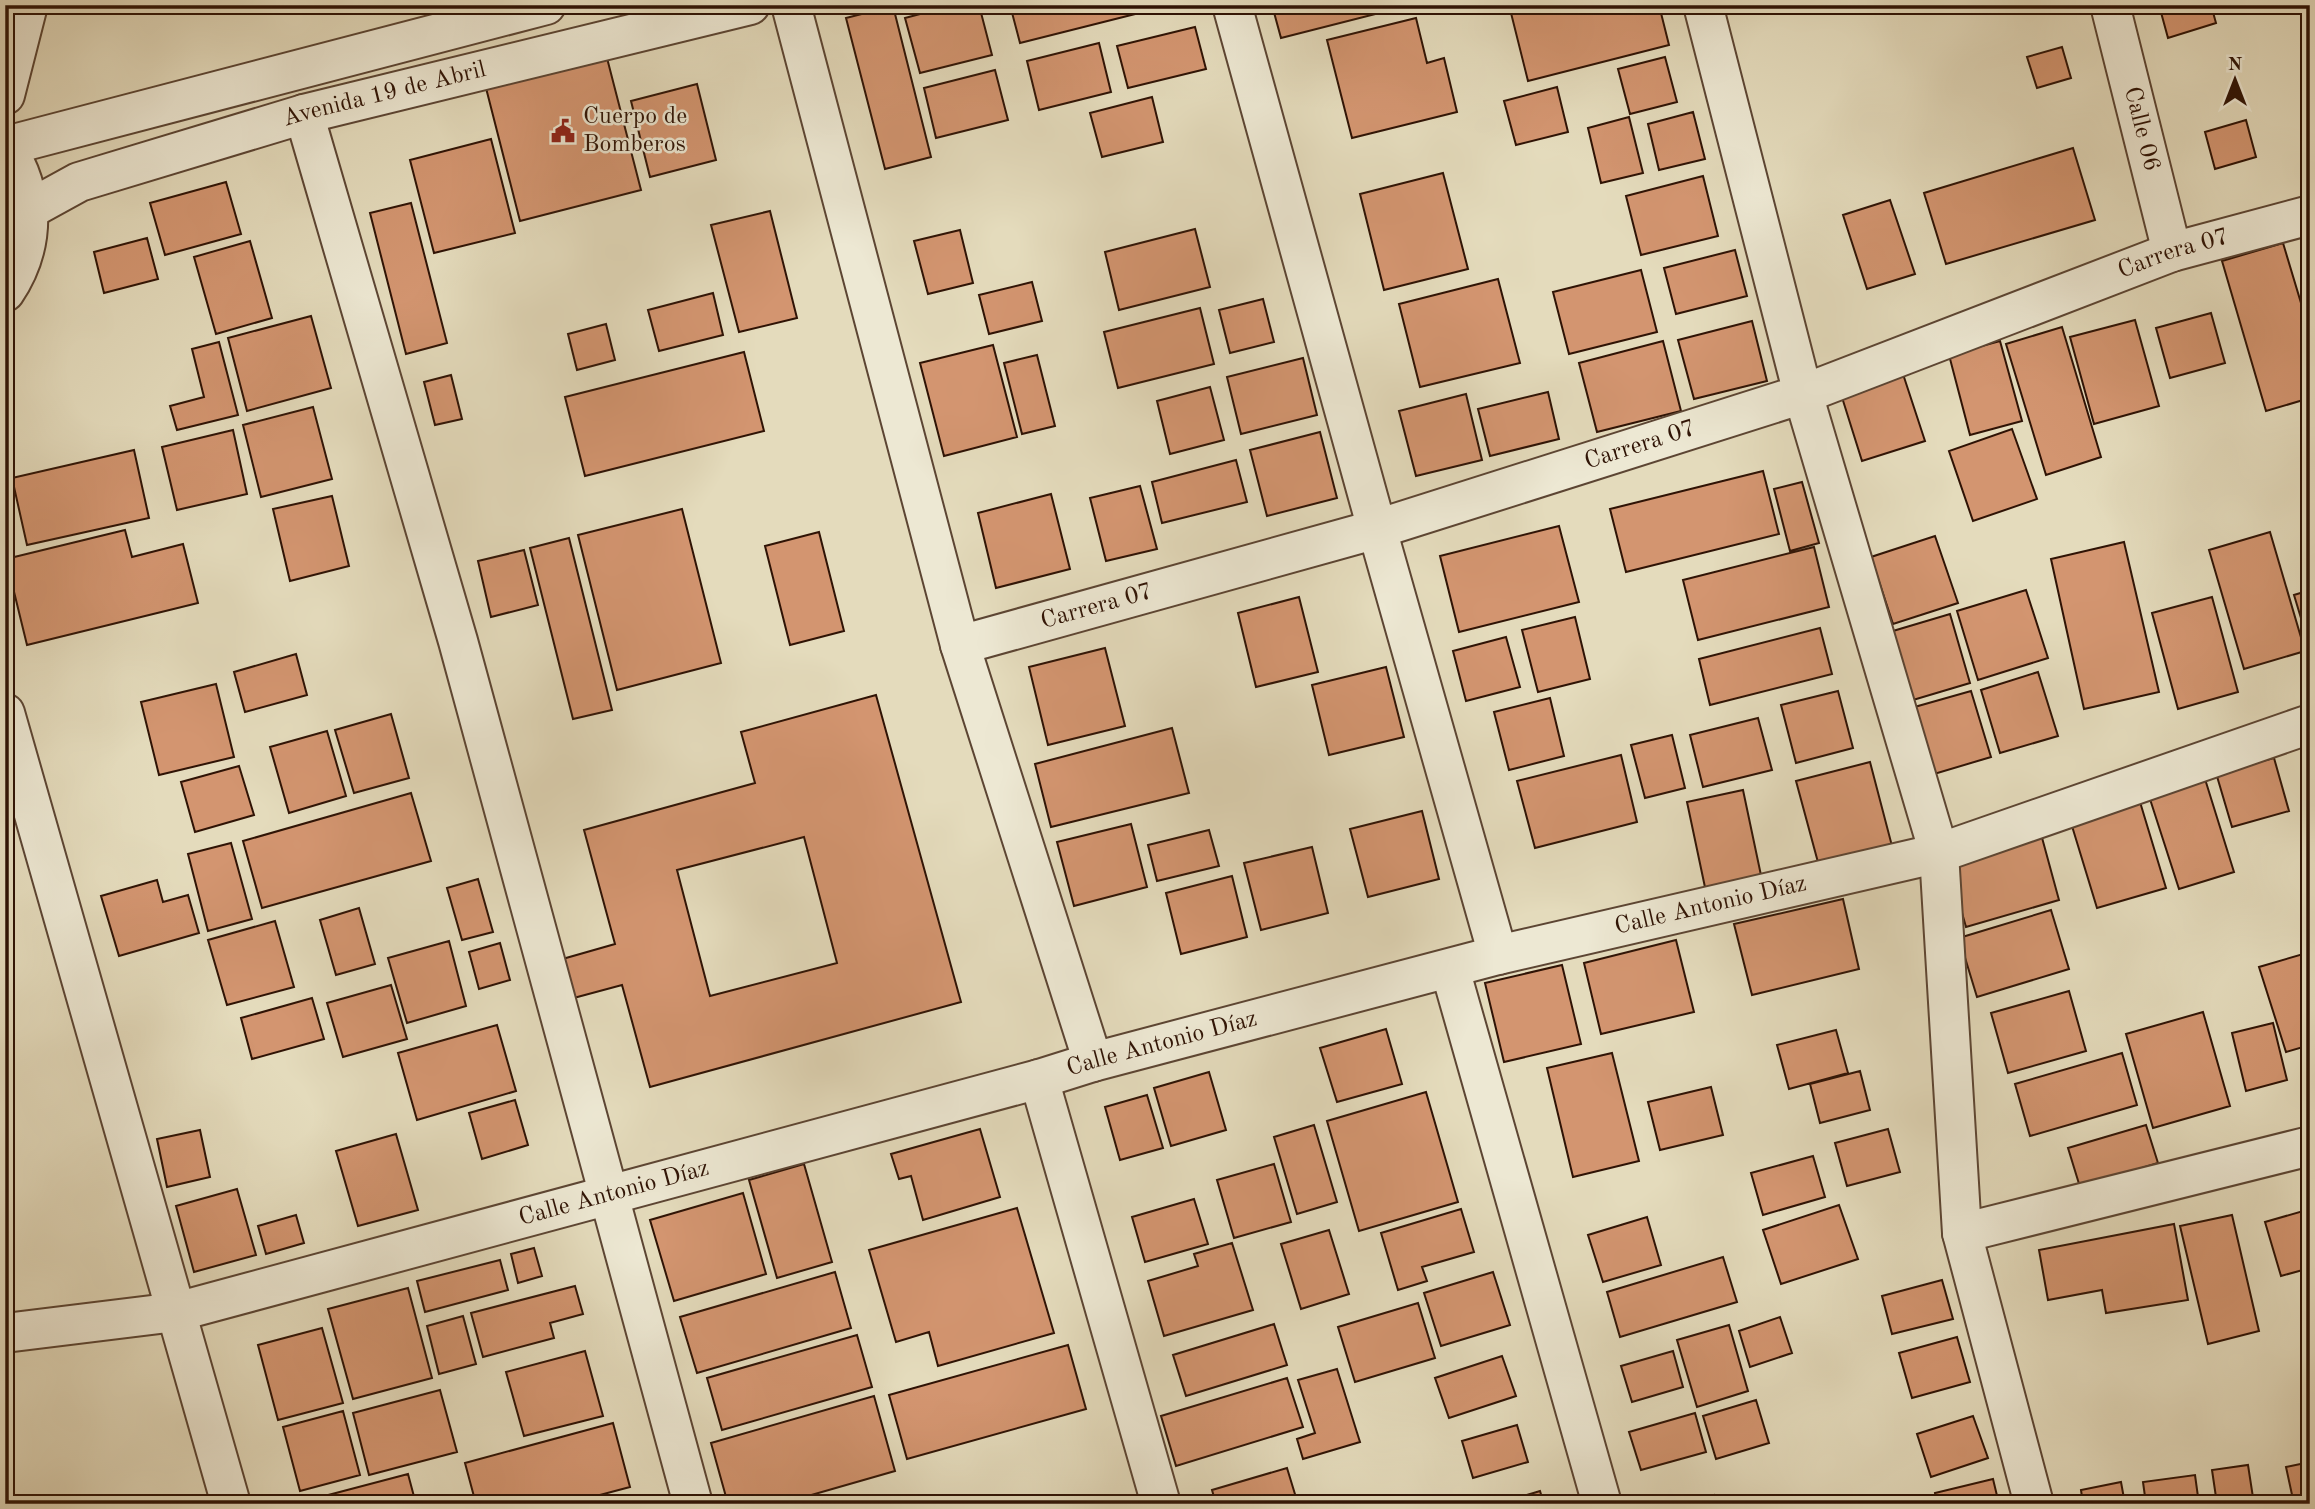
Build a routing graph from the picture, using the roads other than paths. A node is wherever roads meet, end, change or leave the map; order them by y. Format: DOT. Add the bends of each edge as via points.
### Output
graph roads {
  1 [pos="28,5"];
  2 [pos="546,5"];
  3 [pos="750,5"];
  4 [pos="790,5"];
  5 [pos="1232,5"];
  6 [pos="1703,5"];
  7 [pos="2110,5"];
  8 [pos="5,95"];
  9 [pos="304,114"];
  10 [pos="6,146"];
  11 [pos="29,210"];
  12 [pos="2310,215"];
  13 [pos="2172,252"];
  14 [pos="5,292"];
  15 [pos="1803,394"];
  16 [pos="1377,529"];
  17 [pos="960,645"];
  18 [pos="5,713"];
  19 [pos="2310,724"];
  20 [pos="1939,853"];
  21 [pos="1498,955"];
  22 [pos="1450,969"];
  23 [pos="1093,1062"];
  24 [pos="1039,1079"];
  25 [pos="2310,1146"];
  26 [pos="609,1195"];
  27 [pos="1962,1233"];
  28 [pos="176,1312"];
  29 [pos="5,1333"];
  30 [pos="231,1504"];
  31 [pos="693,1504"];
  32 [pos="1161,1504"];
  33 [pos="1602,1504"];
  34 [pos="2034,1504"];
  1 -- 8 [label="street"];
  2 -- 10 [label="street, Avenida 19 de Abril"];
  3 -- 9 [label="street, Avenida 19 de Abril"];
  4 -- 17 [label="street"];
  5 -- 16 [label="street"];
  6 -- 15 [label="street"];
  7 -- 13 [label="street, Calle 06"];
  9 -- 11 [label="street, Avenida 19 de Abril" via="79,182"];
  9 -- 26 [label="street" via="458,641"];
  10 -- 11 [label="street" via="22,177"];
  11 -- 14 [label="street" via="26,245"];
  12 -- 13 [label="street, Carrera 07"];
  13 -- 15 [label="street, Carrera 07"];
  15 -- 16 [label="street, Carrera 07"];
  15 -- 20 [label="street"];
  16 -- 17 [label="street, Carrera 07"];
  16 -- 21 [label="street"];
  17 -- 23 [label="street"];
  18 -- 28 [label="street"];
  19 -- 20 [label="street, Calle Antonio Díaz"];
  20 -- 21 [label="street, Calle Antonio Díaz"];
  20 -- 27 [label="street"];
  21 -- 22 [label="street, Calle Antonio Díaz"];
  22 -- 23 [label="street, Calle Antonio Díaz"];
  22 -- 33 [label="street"];
  23 -- 24 [label="street, Calle Antonio Díaz"];
  24 -- 26 [label="street, Calle Antonio Díaz"];
  24 -- 32 [label="street"];
  25 -- 27 [label="street"];
  26 -- 28 [label="street, Calle Antonio Díaz"];
  26 -- 31 [label="street"];
  27 -- 34 [label="street"];
  28 -- 29 [label="street, Calle Antonio Díaz"];
  28 -- 30 [label="street"];
}
